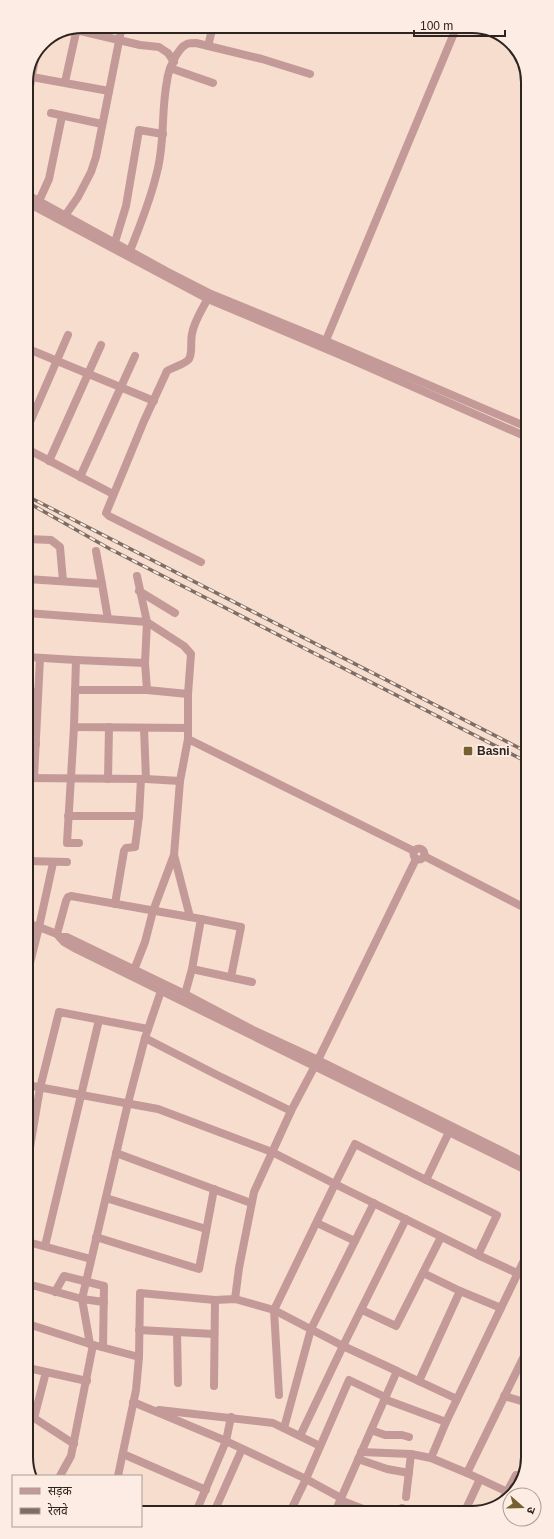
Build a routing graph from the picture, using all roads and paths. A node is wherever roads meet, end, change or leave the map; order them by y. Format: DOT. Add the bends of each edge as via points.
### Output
graph roads {
  1 [pos="92,33"];
  2 [pos="121,33"];
  3 [pos="211,33"];
  4 [pos="454,33"];
  5 [pos="75,34"];
  6 [pos="120,40"];
  7 [pos="208,46"];
  8 [pos="172,65"];
  9 [pos="310,74"];
  10 [pos="33,77"];
  11 [pos="65,82"];
  12 [pos="213,83"];
  13 [pos="109,91"];
  14 [pos="51,113"];
  15 [pos="62,116"];
  16 [pos="102,124"];
  17 [pos="163,134"];
  18 [pos="33,198"];
  19 [pos="39,201"];
  20 [pos="33,205"];
  21 [pos="63,218"];
  22 [pos="115,242"];
  23 [pos="130,250"];
  24 [pos="210,296"];
  25 [pos="68,335"];
  26 [pos="101,345"];
  27 [pos="324,345"];
  28 [pos="33,351"];
  29 [pos="135,356"];
  30 [pos="56,361"];
  31 [pos="88,374"];
  32 [pos="120,387"];
  33 [pos="154,401"];
  34 [pos="33,415"];
  35 [pos="521,425"];
  36 [pos="521,434"];
  37 [pos="33,452"];
  38 [pos="49,461"];
  39 [pos="80,477"];
  40 [pos="113,494"];
  41 [pos="33,539"];
  42 [pos="96,551"];
  43 [pos="201,562"];
  44 [pos="137,576"];
  45 [pos="33,579"];
  46 [pos="63,581"];
  47 [pos="102,584"];
  48 [pos="140,591"];
  49 [pos="33,613"];
  50 [pos="175,613"];
  51 [pos="108,619"];
  52 [pos="147,622"];
  53 [pos="33,657"];
  54 [pos="40,658"];
  55 [pos="76,660"];
  56 [pos="145,663"];
  57 [pos="75,690"];
  58 [pos="147,690"];
  59 [pos="33,692"];
  60 [pos="38,692"];
  61 [pos="188,694"];
  62 [pos="74,727"];
  63 [pos="109,727"];
  64 [pos="144,728"];
  65 [pos="188,728"];
  66 [pos="188,739"];
  67 [pos="33,744"];
  68 [pos="36,744"];
  69 [pos="33,761"];
  70 [pos="33,778"];
  71 [pos="71,778"];
  72 [pos="108,779"];
  73 [pos="144,779"];
  74 [pos="180,781"];
  75 [pos="68,816"];
  76 [pos="139,816"];
  77 [pos="79,843"];
  78 [pos="174,855"];
  79 [pos="420,858"];
  80 [pos="33,861"];
  81 [pos="67,862"];
  82 [pos="53,863"];
  83 [pos="115,904"];
  84 [pos="521,905"];
  85 [pos="153,911"];
  86 [pos="190,917"];
  87 [pos="201,919"];
  88 [pos="33,925"];
  89 [pos="39,927"];
  90 [pos="58,936"];
  91 [pos="33,951"];
  92 [pos="192,969"];
  93 [pos="134,970"];
  94 [pos="231,977"];
  95 [pos="252,982"];
  96 [pos="160,991"];
  97 [pos="185,994"];
  98 [pos="100,1020"];
  99 [pos="148,1029"];
  100 [pos="145,1038"];
  101 [pos="316,1063"];
  102 [pos="33,1087"];
  103 [pos="40,1088"];
  104 [pos="81,1096"];
  105 [pos="128,1103"];
  106 [pos="291,1111"];
  107 [pos="430,1119"];
  108 [pos="33,1124"];
  109 [pos="449,1132"];
  110 [pos="272,1152"];
  111 [pos="116,1153"];
  112 [pos="521,1161"];
  113 [pos="521,1167"];
  114 [pos="426,1180"];
  115 [pos="335,1184"];
  116 [pos="214,1189"];
  117 [pos="106,1198"];
  118 [pos="251,1203"];
  119 [pos="374,1203"];
  120 [pos="406,1219"];
  121 [pos="317,1223"];
  122 [pos="206,1229"];
  123 [pos="96,1237"];
  124 [pos="441,1237"];
  125 [pos="355,1241"];
  126 [pos="33,1243"];
  127 [pos="45,1246"];
  128 [pos="478,1255"];
  129 [pos="91,1259"];
  130 [pos="521,1267"];
  131 [pos="518,1273"];
  132 [pos="423,1274"];
  133 [pos="86,1281"];
  134 [pos="33,1285"];
  135 [pos="460,1291"];
  136 [pos="55,1292"];
  137 [pos="82,1299"];
  138 [pos="235,1299"];
  139 [pos="215,1300"];
  140 [pos="104,1302"];
  141 [pos="501,1308"];
  142 [pos="274,1310"];
  143 [pos="362,1310"];
  144 [pos="33,1326"];
  145 [pos="311,1329"];
  146 [pos="139,1330"];
  147 [pos="177,1332"];
  148 [pos="214,1334"];
  149 [pos="92,1344"];
  150 [pos="343,1346"];
  151 [pos="103,1347"];
  152 [pos="139,1357"];
  153 [pos="521,1362"];
  154 [pos="33,1369"];
  155 [pos="397,1371"];
  156 [pos="46,1372"];
  157 [pos="87,1381"];
  158 [pos="419,1381"];
  159 [pos="178,1383"];
  160 [pos="214,1386"];
  161 [pos="279,1395"];
  162 [pos="504,1396"];
  163 [pos="385,1398"];
  164 [pos="457,1400"];
  165 [pos="521,1401"];
  166 [pos="133,1402"];
  167 [pos="147,1409"];
  168 [pos="231,1417"];
  169 [pos="446,1422"];
  170 [pos="284,1428"];
  171 [pos="370,1430"];
  172 [pos="300,1436"];
  173 [pos="408,1437"];
  174 [pos="226,1442"];
  175 [pos="74,1444"];
  176 [pos="320,1446"];
  177 [pos="242,1449"];
  178 [pos="123,1454"];
  179 [pos="411,1454"];
  180 [pos="359,1456"];
  181 [pos="431,1458"];
  182 [pos="409,1472"];
  183 [pos="467,1473"];
  184 [pos="61,1475"];
  185 [pos="118,1475"];
  186 [pos="306,1479"];
  187 [pos="480,1479"];
  188 [pos="502,1489"];
  189 [pos="206,1490"];
  190 [pos="406,1497"];
  191 [pos="340,1499"];
  192 [pos="199,1506"];
  193 [pos="217,1506"];
  194 [pos="293,1506"];
  195 [pos="337,1506"];
  196 [pos="357,1506"];
  197 [pos="467,1506"];
  1 -- 6 [label="street"];
  2 -- 6 [label="street"];
  3 -- 7 [label="street"];
  4 -- 27 [label="street"];
  5 -- 11 [label="street"];
  6 -- 8 [label="street" via="159,47 168,53"];
  6 -- 13 [label="street"];
  7 -- 8 [label="street" via="186,44"];
  7 -- 9 [label="street"];
  8 -- 12 [label="street"];
  8 -- 17 [label="street" via="167,81"];
  10 -- 11 [label="street"];
  11 -- 13 [label="street"];
  13 -- 16 [label="street"];
  14 -- 15 [label="street"];
  15 -- 16 [label="street"];
  15 -- 19 [label="street" via="49,179"];
  16 -- 21 [label="street" via="91,172"];
  17 -- 22 [label="street" via="139,130 126,206"];
  17 -- 23 [label="street" via="158,171"];
  18 -- 19 [label="street"];
  19 -- 21 [label="street"];
  20 -- 21 [label="street"];
  21 -- 22 [label="street"];
  21 -- 24 [label="street"];
  22 -- 23 [label="street"];
  23 -- 24 [label="street"];
  24 -- 27 [label="street"];
  24 -- 33 [label="street" via="192,334 189,360 167,371"];
  25 -- 30 [label="street"];
  26 -- 31 [label="street"];
  27 -- 35 [label="street"];
  27 -- 36 [label="street"];
  28 -- 30 [label="street"];
  29 -- 32 [label="street"];
  30 -- 31 [label="street"];
  30 -- 34 [label="street"];
  31 -- 32 [label="street"];
  31 -- 38 [label="street"];
  32 -- 33 [label="street"];
  32 -- 39 [label="street"];
  33 -- 40 [label="street"];
  37 -- 38 [label="street"];
  38 -- 39 [label="street"];
  39 -- 40 [label="street"];
  40 -- 43 [label="street" via="106,513 109,516"];
  41 -- 46 [label="street" via="51,540 60,547"];
  42 -- 47 [label="street"];
  44 -- 48 [label="street"];
  45 -- 46 [label="street"];
  46 -- 47 [label="street"];
  47 -- 51 [label="street"];
  48 -- 50 [label="street"];
  48 -- 52 [label="street"];
  49 -- 51 [label="street"];
  51 -- 52 [label="street"];
  52 -- 56 [label="street"];
  52 -- 61 [label="street" via="184,646 191,654"];
  53 -- 54 [label="street"];
  54 -- 55 [label="street"];
  54 -- 60 [label="street"];
  55 -- 56 [label="street"];
  55 -- 57 [label="street"];
  56 -- 58 [label="street"];
  57 -- 58 [label="street"];
  57 -- 62 [label="street"];
  58 -- 61 [label="street"];
  59 -- 60 [label="street"];
  60 -- 68 [label="street"];
  61 -- 65 [label="street"];
  62 -- 63 [label="street"];
  62 -- 71 [label="street"];
  63 -- 64 [label="street"];
  63 -- 72 [label="street"];
  64 -- 65 [label="street"];
  64 -- 73 [label="street"];
  65 -- 66 [label="street"];
  66 -- 74 [label="street"];
  66 -- 79 [label="street" via="414,851 413,856"];
  67 -- 68 [label="street"];
  68 -- 69 [label="street"];
  70 -- 71 [label="street"];
  71 -- 72 [label="street"];
  71 -- 75 [label="street"];
  72 -- 73 [label="street"];
  73 -- 74 [label="street"];
  73 -- 76 [label="street"];
  74 -- 78 [label="street"];
  75 -- 76 [label="street"];
  75 -- 77 [label="street" via="67,842"];
  76 -- 83 [label="street" via="135,847 126,848 124,851"];
  78 -- 85 [label="street"];
  78 -- 86 [label="street"];
  79 -- 84 [label="street"];
  79 -- 101 [label="street"];
  80 -- 82 [label="street"];
  81 -- 82 [label="street"];
  82 -- 89 [label="street"];
  83 -- 85 [label="street"];
  83 -- 90 [label="street" via="68,897"];
  85 -- 86 [label="street"];
  85 -- 93 [label="street"];
  86 -- 87 [label="street"];
  87 -- 92 [label="street"];
  87 -- 94 [label="street" via="241,927"];
  88 -- 89 [label="street"];
  89 -- 90 [label="street"];
  89 -- 91 [label="street"];
  90 -- 93 [label="street" via="67,937"];
  90 -- 96 [label="street" via="76,949"];
  92 -- 94 [label="street"];
  92 -- 97 [label="street"];
  93 -- 97 [label="street"];
  94 -- 95 [label="street"];
  96 -- 99 [label="street"];
  96 -- 101 [label="street"];
  97 -- 101 [label="street"];
  98 -- 99 [label="street"];
  98 -- 103 [label="street" via="59,1012"];
  98 -- 104 [label="street"];
  99 -- 100 [label="street"];
  100 -- 105 [label="street"];
  100 -- 106 [label="street"];
  101 -- 106 [label="street"];
  101 -- 107 [label="street"];
  102 -- 103 [label="street"];
  103 -- 104 [label="street"];
  103 -- 108 [label="street"];
  104 -- 105 [label="street"];
  104 -- 127 [label="street"];
  105 -- 110 [label="street" via="158,1109"];
  105 -- 111 [label="street"];
  106 -- 110 [label="street"];
  107 -- 109 [label="street"];
  107 -- 112 [label="street"];
  109 -- 113 [label="street"];
  109 -- 114 [label="street"];
  110 -- 115 [label="street"];
  110 -- 118 [label="street"];
  111 -- 116 [label="street"];
  111 -- 117 [label="street"];
  114 -- 115 [label="street" via="355,1144"];
  114 -- 128 [label="street" via="497,1215"];
  115 -- 119 [label="street"];
  115 -- 121 [label="street"];
  116 -- 118 [label="street"];
  116 -- 122 [label="street"];
  117 -- 122 [label="street"];
  117 -- 123 [label="street"];
  118 -- 138 [label="street"];
  119 -- 120 [label="street"];
  119 -- 125 [label="street"];
  120 -- 124 [label="street"];
  120 -- 143 [label="street"];
  121 -- 125 [label="street"];
  121 -- 142 [label="street"];
  122 -- 123 [label="street" via="199,1269"];
  123 -- 129 [label="street"];
  124 -- 128 [label="street"];
  124 -- 132 [label="street"];
  125 -- 145 [label="street"];
  126 -- 127 [label="street"];
  127 -- 129 [label="street"];
  128 -- 131 [label="street"];
  129 -- 133 [label="street"];
  130 -- 131 [label="street"];
  131 -- 141 [label="street"];
  132 -- 135 [label="street"];
  132 -- 143 [label="street" via="396,1326"];
  133 -- 136 [label="street" via="64,1276"];
  133 -- 137 [label="street"];
  133 -- 140 [label="street" via="104,1286"];
  134 -- 136 [label="street"];
  135 -- 141 [label="street"];
  135 -- 158 [label="street"];
  136 -- 137 [label="street"];
  137 -- 140 [label="street"];
  137 -- 149 [label="street"];
  138 -- 139 [label="street"];
  138 -- 142 [label="street"];
  139 -- 146 [label="street" via="140,1293"];
  139 -- 148 [label="street"];
  140 -- 151 [label="street"];
  141 -- 164 [label="street"];
  142 -- 145 [label="street"];
  142 -- 161 [label="street"];
  143 -- 150 [label="street"];
  144 -- 149 [label="street"];
  145 -- 150 [label="street"];
  145 -- 170 [label="street"];
  146 -- 147 [label="street"];
  146 -- 152 [label="street"];
  147 -- 148 [label="street"];
  147 -- 159 [label="street"];
  148 -- 160 [label="street"];
  149 -- 151 [label="street"];
  149 -- 157 [label="street"];
  150 -- 155 [label="street"];
  150 -- 172 [label="street"];
  151 -- 152 [label="street"];
  152 -- 166 [label="street"];
  153 -- 162 [label="street"];
  154 -- 156 [label="street"];
  155 -- 158 [label="street"];
  155 -- 163 [label="street"];
  156 -- 157 [label="street"];
  156 -- 175 [label="street" via="34,1418"];
  157 -- 175 [label="street"];
  158 -- 164 [label="street"];
  162 -- 165 [label="street"];
  162 -- 183 [label="street"];
  163 -- 169 [label="street"];
  163 -- 171 [label="street"];
  163 -- 176 [label="street" via="349,1380"];
  164 -- 169 [label="street"];
  166 -- 167 [label="street"];
  166 -- 178 [label="street"];
  167 -- 168 [label="street"];
  167 -- 174 [label="street"];
  168 -- 170 [label="street" via="273,1423"];
  168 -- 174 [label="street"];
  169 -- 181 [label="street"];
  170 -- 172 [label="street"];
  171 -- 173 [label="street" via="385,1435"];
  171 -- 180 [label="street"];
  172 -- 176 [label="street"];
  174 -- 177 [label="street"];
  174 -- 189 [label="street"];
  175 -- 184 [label="street" via="71,1456"];
  176 -- 186 [label="street"];
  177 -- 186 [label="street"];
  177 -- 193 [label="street"];
  178 -- 185 [label="street"];
  178 -- 189 [label="street"];
  179 -- 180 [label="street"];
  179 -- 181 [label="street"];
  179 -- 182 [label="street"];
  180 -- 182 [label="street" via="387,1469"];
  180 -- 191 [label="street"];
  181 -- 183 [label="street"];
  182 -- 190 [label="street"];
  183 -- 187 [label="street"];
  186 -- 191 [label="street"];
  186 -- 194 [label="street"];
  187 -- 188 [label="street"];
  187 -- 197 [label="street"];
  189 -- 192 [label="street"];
  191 -- 195 [label="street"];
  191 -- 196 [label="street"];
}
